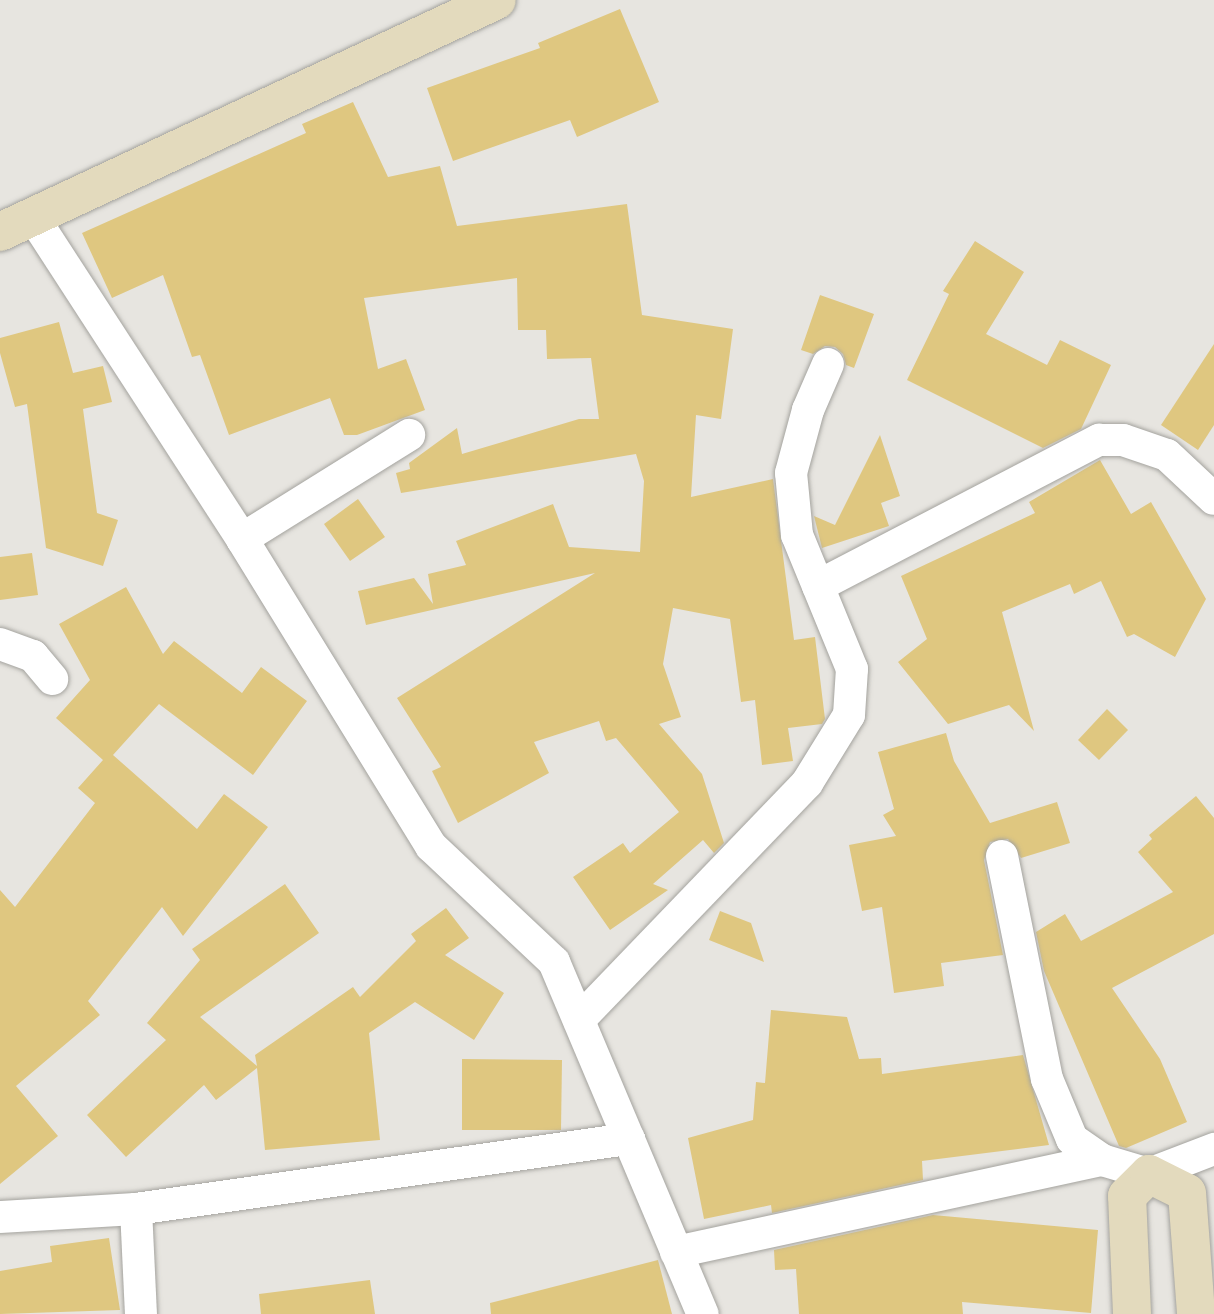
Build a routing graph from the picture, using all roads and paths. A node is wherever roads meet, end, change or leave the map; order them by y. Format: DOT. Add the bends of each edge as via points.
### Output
graph roads {
  1 [pos="497,0"];
  2 [pos="17,225"];
  3 [pos="828,364"];
  4 [pos="410,435"];
  5 [pos="1214,499"];
  6 [pos="242,539"];
  7 [pos="818,586"];
  8 [pos="0,644"];
  9 [pos="52,679"];
  10 [pos="1002,856"];
  11 [pos="579,1020"];
  12 [pos="629,1139"];
  13 [pos="1214,1149"];
  14 [pos="1102,1160"];
  15 [pos="1149,1174"];
  16 [pos="135,1209"];
  17 [pos="0,1217"];
  18 [pos="676,1252"];
  19 [pos="141,1314"];
  20 [pos="703,1314"];
  21 [pos="1132,1314"];
  22 [pos="1196,1314"];
  1 -- 2 [label="street"];
  2 -- 6 [label="street"];
  3 -- 7 [label="street" via="808,410 791,473 797,536"];
  4 -- 6 [label="street"];
  5 -- 7 [label="street" via="1167,455 1123,440 1099,440"];
  6 -- 11 [label="street" via="431,846 554,962"];
  7 -- 11 [label="street" via="852,669 849,715 807,783"];
  8 -- 9 [label="street" via="33,656"];
  10 -- 14 [label="street" via="1047,1079 1072,1139"];
  11 -- 12 [label="street"];
  12 -- 16 [label="street"];
  12 -- 18 [label="street"];
  13 -- 15 [label="street"];
  14 -- 15 [label="street"];
  14 -- 18 [label="street"];
  15 -- 21 [label="street" via="1127,1196"];
  15 -- 22 [label="street" via="1187,1193"];
  16 -- 17 [label="street"];
  16 -- 19 [label="street"];
  18 -- 20 [label="street"];
}
